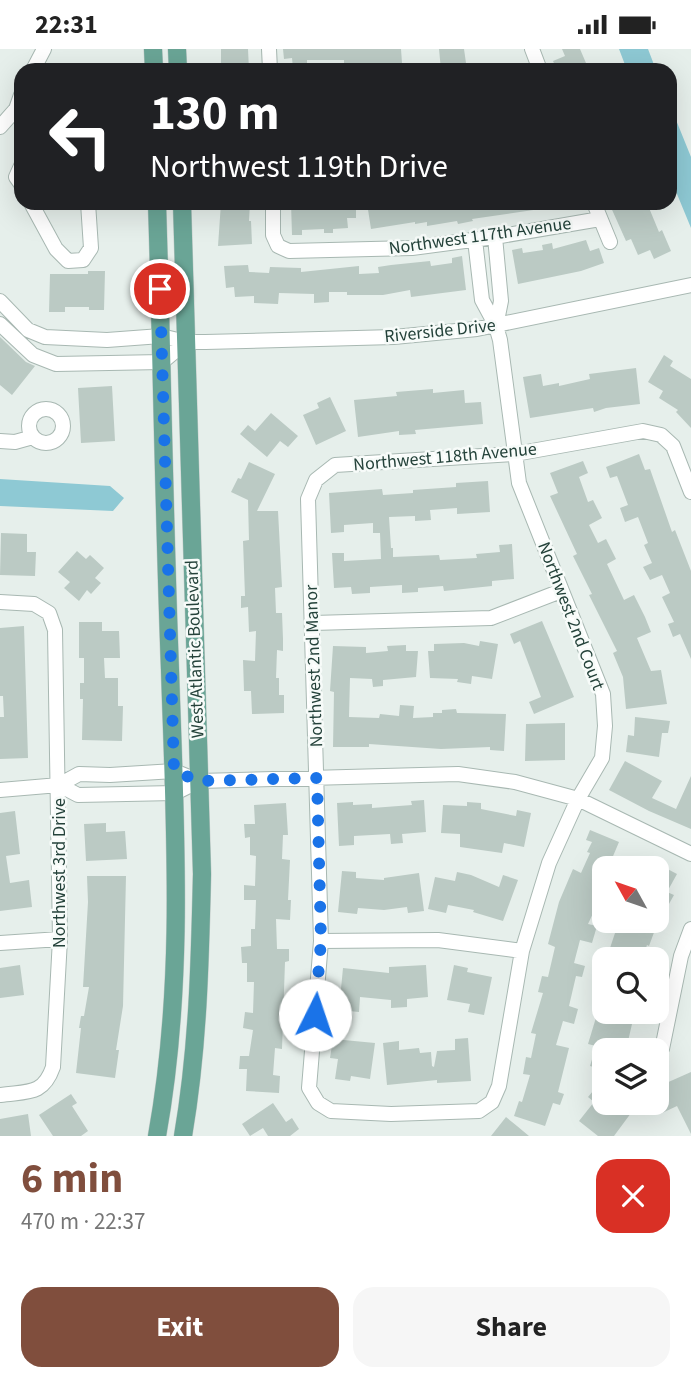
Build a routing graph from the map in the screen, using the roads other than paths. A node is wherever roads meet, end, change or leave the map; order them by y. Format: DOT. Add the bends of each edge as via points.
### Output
graph roads {
  1 [pos="35,210"];
  2 [pos="89,210"];
  3 [pos="157,210"];
  4 [pos="181,210"];
  5 [pos="273,210"];
  6 [pos="597,210"];
  7 [pos="600,219"];
  8 [pos="495,237"];
  9 [pos="475,240"];
  10 [pos="610,242"];
  11 [pos="691,285"];
  12 [pos="0,301"];
  13 [pos="0,324"];
  14 [pos="496,325"];
  15 [pos="161,336"];
  16 [pos="186,342"];
  17 [pos="162,362"];
  18 [pos="33,436"];
  19 [pos="0,440"];
  20 [pos="515,454"];
  21 [pos="316,480"];
  22 [pos="691,492"];
  23 [pos="561,591"];
  24 [pos="0,602"];
  25 [pos="313,623"];
  26 [pos="174,771"];
  27 [pos="317,778"];
  28 [pos="199,781"];
  29 [pos="59,785"];
  30 [pos="0,790"];
  31 [pos="175,793"];
  32 [pos="578,799"];
  33 [pos="691,854"];
  34 [pos="691,929"];
  35 [pos="60,939"];
  36 [pos="321,941"];
  37 [pos="0,943"];
  38 [pos="522,951"];
  39 [pos="664,1038"];
  40 [pos="0,1095"];
  41 [pos="492,1103"];
  42 [pos="157,1136"];
  43 [pos="183,1136"];
  1 -- 2 [label="street" via="56,249 68,261 83,260 92,248"];
  3 -- 15 [label="main road, West Atlantic Boulevard"];
  4 -- 16 [label="main road, West Atlantic Boulevard"];
  5 -- 9 [label="street, Northwest 117th Avenue" via="273,235 278,246 289,251 412,248"];
  6 -- 7 [label="street"];
  7 -- 8 [label="street, Northwest 117th Avenue"];
  7 -- 10 [label="street"];
  8 -- 9 [label="street, Northwest 117th Avenue"];
  8 -- 14 [label="street, Northwest 2nd Court" via="501,301"];
  9 -- 14 [label="street, Northwest 2nd Court" via="482,300"];
  11 -- 14 [label="street, Riverside Drive"];
  12 -- 15 [label="street" via="28,330 45,337 107,340"];
  13 -- 17 [label="street" via="33,355 56,364"];
  14 -- 16 [label="street, Riverside Drive" via="394,337"];
  14 -- 20 [label="street, Northwest 2nd Court"];
  15 -- 16 [label="street, Riverside Drive"];
  15 -- 17 [label="main road, West Atlantic Boulevard"];
  16 -- 17 [label="street"];
  16 -- 28 [label="main road, West Atlantic Boulevard"];
  17 -- 26 [label="main road, West Atlantic Boulevard"];
  18 -- 19 [label="street" via="15,442"];
  20 -- 21 [label="street, Northwest 118th Avenue" via="335,465"];
  20 -- 22 [label="street, Northwest 118th Avenue" via="643,431 661,435 673,446"];
  20 -- 23 [label="street, Northwest 2nd Court" via="519,483"];
  21 -- 25 [label="street, Northwest 2nd Manor" via="308,499"];
  23 -- 25 [label="street" via="491,618"];
  23 -- 32 [label="street, Northwest 2nd Court" via="603,694 602,758"];
  24 -- 29 [label="street, Northwest 3rd Drive" via="34,604 49,613 55,630"];
  25 -- 27 [label="street, Northwest 2nd Manor"];
  26 -- 28 [label="street"];
  26 -- 29 [label="street" via="79,774"];
  26 -- 31 [label="main road, West Atlantic Boulevard"];
  27 -- 28 [label="street"];
  27 -- 32 [label="street" via="458,774 515,782"];
  27 -- 36 [label="street, Northwest 2nd Manor"];
  28 -- 31 [label="street"];
  28 -- 43 [label="main road, West Atlantic Boulevard" via="201,959"];
  29 -- 30 [label="street"];
  29 -- 31 [label="street" via="78,796"];
  29 -- 35 [label="street, Northwest 3rd Drive"];
  31 -- 42 [label="main road, West Atlantic Boulevard" via="175,972 171,1044"];
  32 -- 33 [label="street"];
  32 -- 38 [label="street, Northwest 2nd Court" via="549,863"];
  34 -- 39 [label="street"];
  35 -- 37 [label="street"];
  35 -- 40 [label="street, Northwest 3rd Drive" via="53,1067 48,1082 35,1090"];
  36 -- 38 [label="street" via="438,940"];
  36 -- 41 [label="street, Northwest 2nd Manor" via="309,1088 318,1104 331,1111 391,1114 479,1111"];
  38 -- 41 [label="street, Northwest 2nd Court" via="499,1086"];
}
